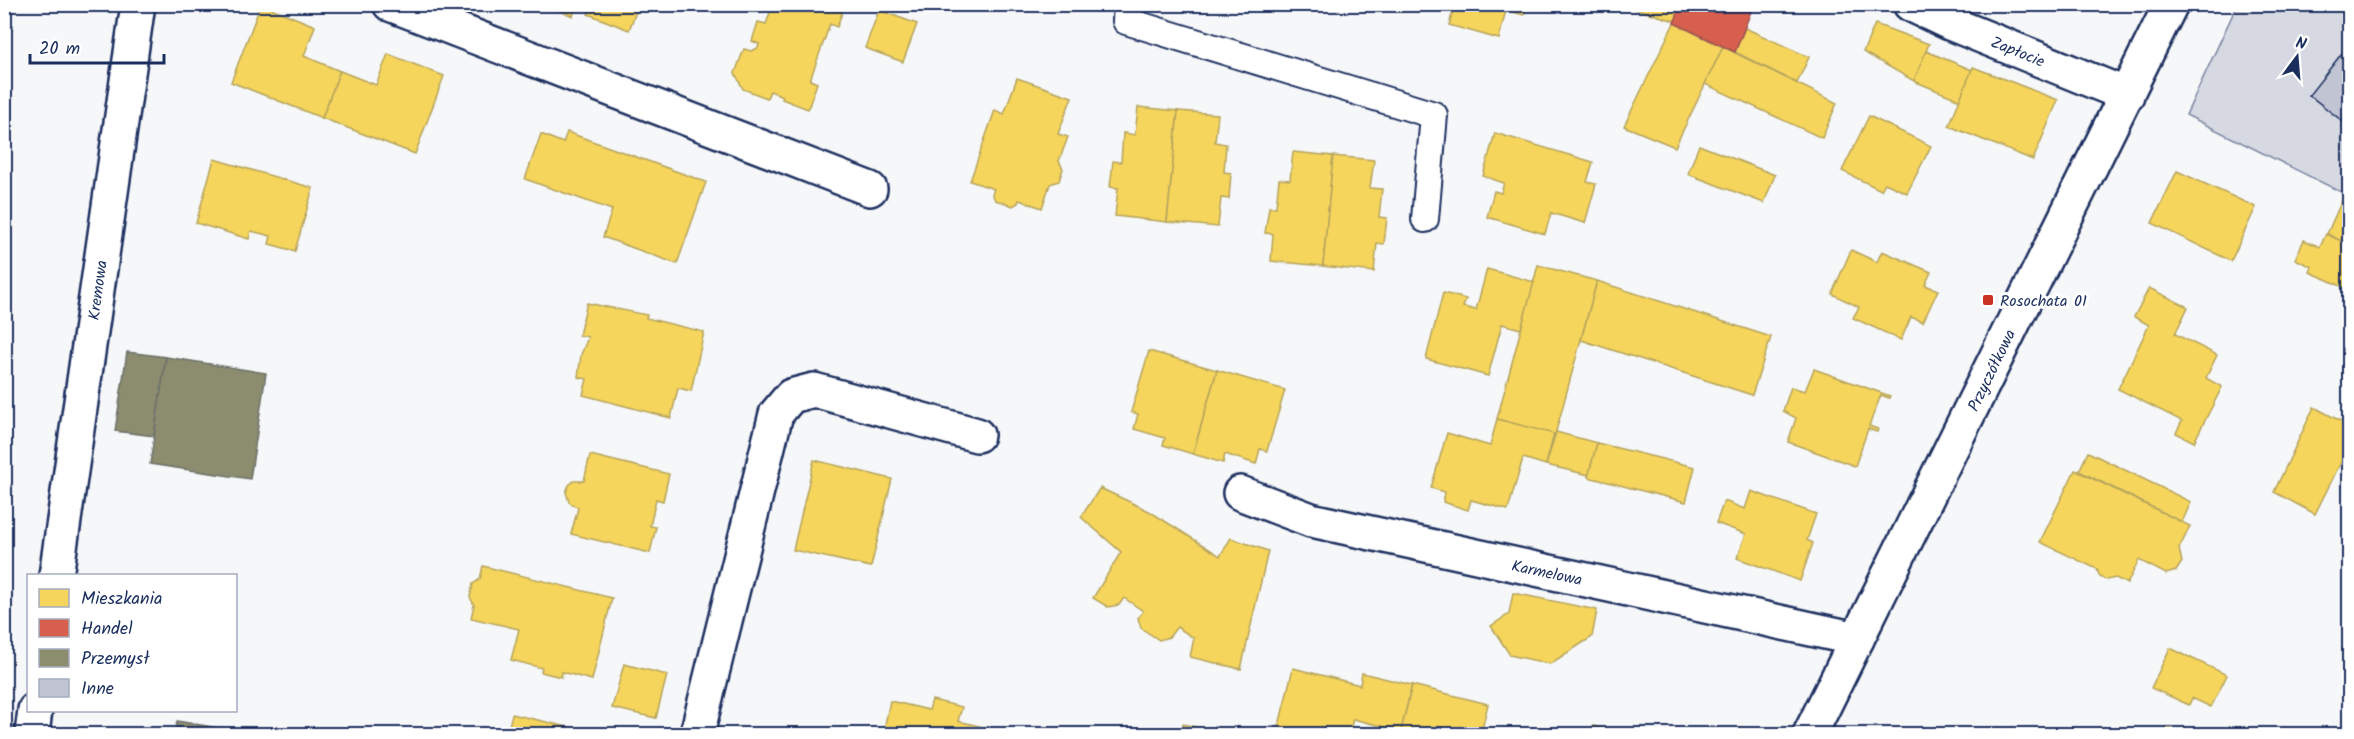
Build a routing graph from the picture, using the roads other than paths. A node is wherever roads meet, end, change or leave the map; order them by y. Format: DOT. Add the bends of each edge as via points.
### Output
graph roads {
  1 [pos="138,4"];
  2 [pos="390,4"];
  3 [pos="1127,4"];
  4 [pos="1910,4"];
  5 [pos="2171,4"];
  6 [pos="2127,95"];
  7 [pos="870,189"];
  8 [pos="1425,219"];
  9 [pos="977,435"];
  10 [pos="1240,493"];
  11 [pos="56,574"];
  12 [pos="1857,639"];
  13 [pos="35,712"];
  14 [pos="32,735"];
  15 [pos="697,735"];
  16 [pos="1810,735"];
  1 -- 11 [label="street, Kremowa"];
  2 -- 7 [label="street"];
  3 -- 8 [label="lane" via="1126,21 1434,115"];
  4 -- 6 [label="street, Zapłocie"];
  5 -- 6 [label="street, Przyczółkowa"];
  6 -- 12 [label="street, Przyczółkowa"];
  9 -- 15 [label="street" via="814,390 791,396 776,414"];
  10 -- 12 [label="street, Karmelowa" via="1311,520"];
  12 -- 16 [label="street, Przyczółkowa"];
  13 -- 14 [label="street"];
}
